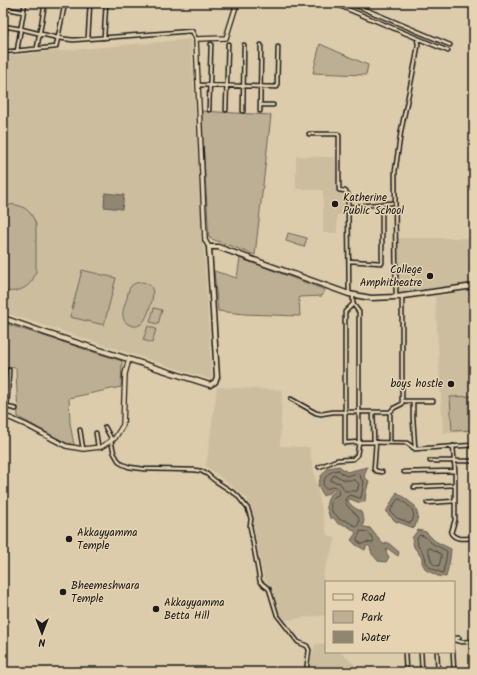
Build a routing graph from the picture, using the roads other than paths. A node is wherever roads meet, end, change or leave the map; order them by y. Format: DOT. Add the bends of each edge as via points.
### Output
graph roads {
  1 [pos="5,3"];
  2 [pos="25,3"];
  3 [pos="46,3"];
  4 [pos="65,3"];
  5 [pos="90,3"];
  6 [pos="106,3"];
  7 [pos="237,3"];
  8 [pos="333,3"];
  9 [pos="350,3"];
  10 [pos="23,12"];
  11 [pos="4,26"];
  12 [pos="20,29"];
  13 [pos="40,33"];
  14 [pos="58,38"];
  15 [pos="88,38"];
  16 [pos="104,38"];
  17 [pos="417,38"];
  18 [pos="196,39"];
  19 [pos="3,41"];
  20 [pos="210,44"];
  21 [pos="228,44"];
  22 [pos="244,45"];
  23 [pos="261,45"];
  24 [pos="450,45"];
  25 [pos="278,47"];
  26 [pos="37,48"];
  27 [pos="17,51"];
  28 [pos="448,51"];
  29 [pos="3,52"];
  30 [pos="198,85"];
  31 [pos="210,85"];
  32 [pos="227,86"];
  33 [pos="244,86"];
  34 [pos="260,87"];
  35 [pos="260,105"];
  36 [pos="273,105"];
  37 [pos="210,110"];
  38 [pos="226,110"];
  39 [pos="243,110"];
  40 [pos="260,111"];
  41 [pos="309,134"];
  42 [pos="392,203"];
  43 [pos="382,204"];
  44 [pos="348,207"];
  45 [pos="209,247"];
  46 [pos="349,261"];
  47 [pos="474,286"];
  48 [pos="351,295"];
  49 [pos="402,296"];
  50 [pos="396,297"];
  51 [pos="353,304"];
  52 [pos="3,318"];
  53 [pos="129,360"];
  54 [pos="9,370"];
  55 [pos="291,399"];
  56 [pos="402,401"];
  57 [pos="413,401"];
  58 [pos="433,401"];
  59 [pos="3,406"];
  60 [pos="7,407"];
  61 [pos="16,409"];
  62 [pos="345,412"];
  63 [pos="359,412"];
  64 [pos="373,412"];
  65 [pos="390,412"];
  66 [pos="3,417"];
  67 [pos="105,427"];
  68 [pos="80,430"];
  69 [pos="96,433"];
  70 [pos="111,440"];
  71 [pos="359,442"];
  72 [pos="375,442"];
  73 [pos="390,443"];
  74 [pos="474,444"];
  75 [pos="453,446"];
  76 [pos="98,447"];
  77 [pos="83,448"];
  78 [pos="415,449"];
  79 [pos="430,461"];
  80 [pos="455,461"];
  81 [pos="474,461"];
  82 [pos="319,467"];
  83 [pos="455,471"];
  84 [pos="382,472"];
  85 [pos="404,472"];
  86 [pos="455,486"];
  87 [pos="414,487"];
  88 [pos="455,501"];
  89 [pos="427,503"];
  90 [pos="474,538"];
  91 [pos="458,638"];
  92 [pos="455,639"];
  93 [pos="455,639"];
  94 [pos="474,642"];
  95 [pos="405,653"];
  96 [pos="421,653"];
  97 [pos="437,653"];
  98 [pos="453,653"];
  99 [pos="422,670"];
  100 [pos="306,672"];
  101 [pos="406,672"];
  102 [pos="438,672"];
  103 [pos="454,672"];
  1 -- 10 [label="street" via="4,8"];
  2 -- 10 [label="street"];
  3 -- 13 [label="street"];
  4 -- 14 [label="street"];
  5 -- 15 [label="street"];
  6 -- 16 [label="street"];
  7 -- 18 [label="street" via="226,38"];
  8 -- 17 [label="street"];
  9 -- 24 [label="street"];
  10 -- 12 [label="street"];
  11 -- 12 [label="street"];
  11 -- 19 [label="street"];
  12 -- 13 [label="street"];
  12 -- 27 [label="street"];
  13 -- 14 [label="street"];
  13 -- 26 [label="street"];
  14 -- 15 [label="street"];
  14 -- 26 [label="street" via="56,48"];
  15 -- 16 [label="street"];
  16 -- 18 [label="street" via="192,31"];
  17 -- 28 [label="street"];
  17 -- 50 [label="street" via="416,58 395,172"];
  18 -- 30 [label="street"];
  20 -- 31 [label="street"];
  21 -- 32 [label="street"];
  22 -- 33 [label="street"];
  23 -- 34 [label="street"];
  25 -- 34 [label="street" via="277,87"];
  26 -- 27 [label="street"];
  27 -- 29 [label="street"];
  30 -- 31 [label="street"];
  30 -- 45 [label="street" via="205,240"];
  31 -- 32 [label="street"];
  31 -- 37 [label="street"];
  32 -- 33 [label="street"];
  32 -- 38 [label="street"];
  33 -- 34 [label="street"];
  33 -- 39 [label="street"];
  34 -- 35 [label="street"];
  35 -- 36 [label="street"];
  35 -- 40 [label="street"];
  41 -- 44 [label="street" via="338,135 339,190 348,194"];
  42 -- 43 [label="street"];
  43 -- 44 [label="street"];
  43 -- 46 [label="street" via="382,263"];
  44 -- 46 [label="street"];
  45 -- 48 [label="main road" via="218,247"];
  45 -- 53 [label="main road" via="217,377 215,382 210,385"];
  46 -- 48 [label="street"];
  47 -- 49 [label="main road"];
  48 -- 50 [label="main road" via="371,298"];
  48 -- 51 [label="street"];
  49 -- 50 [label="main road"];
  49 -- 56 [label="street"];
  51 -- 62 [label="street" via="345,312"];
  51 -- 63 [label="street" via="359,312"];
  52 -- 53 [label="main road"];
  53 -- 70 [label="street" via="125,374 123,425"];
  54 -- 60 [label="street"];
  55 -- 62 [label="street" via="316,413"];
  56 -- 57 [label="street"];
  56 -- 65 [label="street" via="402,404"];
  57 -- 58 [label="street"];
  57 -- 78 [label="street"];
  59 -- 60 [label="street"];
  60 -- 61 [label="street"];
  62 -- 63 [label="street"];
  62 -- 71 [label="street" via="345,443"];
  63 -- 64 [label="street"];
  63 -- 71 [label="street"];
  64 -- 65 [label="street"];
  64 -- 72 [label="street"];
  65 -- 73 [label="street"];
  66 -- 77 [label="street" via="26,425 66,446"];
  67 -- 70 [label="street"];
  68 -- 77 [label="street"];
  69 -- 76 [label="street"];
  70 -- 76 [label="street"];
  70 -- 100 [label="street" via="114,453 122,464 144,470 201,471 237,495 248,509 251,520 260,582 269,589 276,615 298,642 307,646 309,650"];
  71 -- 72 [label="street"];
  71 -- 82 [label="street" via="354,459 336,460"];
  72 -- 73 [label="street"];
  72 -- 84 [label="street" via="374,469"];
  73 -- 78 [label="street" via="407,443"];
  74 -- 75 [label="street"];
  75 -- 78 [label="street"];
  75 -- 80 [label="street"];
  76 -- 77 [label="street"];
  79 -- 80 [label="street"];
  80 -- 81 [label="street"];
  80 -- 83 [label="street"];
  83 -- 85 [label="street"];
  83 -- 86 [label="street"];
  86 -- 87 [label="street"];
  86 -- 88 [label="street"];
  88 -- 89 [label="street"];
  88 -- 90 [label="street" via="455,520 451,533 458,538"];
  91 -- 92 [label="street"];
  93 -- 94 [label="street"];
  95 -- 101 [label="street"];
  96 -- 99 [label="street"];
  97 -- 102 [label="street"];
  98 -- 103 [label="street"];
}
